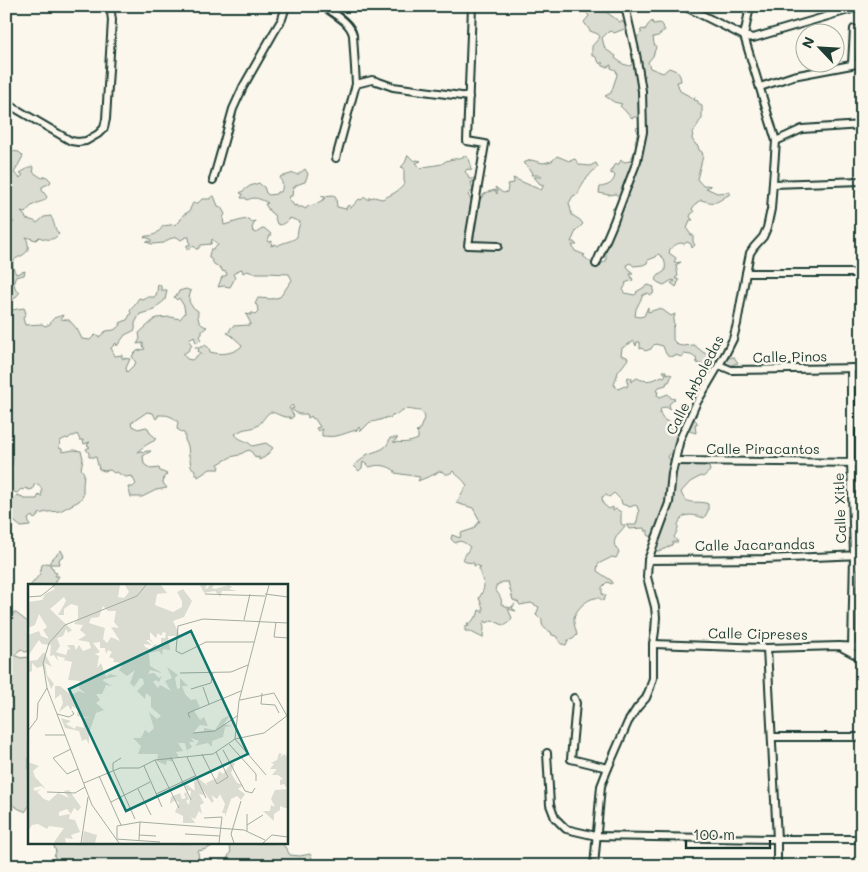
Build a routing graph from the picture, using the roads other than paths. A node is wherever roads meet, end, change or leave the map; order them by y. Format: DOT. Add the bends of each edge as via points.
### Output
graph roads {
  1 [pos="110,6"];
  2 [pos="286,6"];
  3 [pos="323,6"];
  4 [pos="472,6"];
  5 [pos="625,6"];
  6 [pos="684,6"];
  7 [pos="750,6"];
  8 [pos="862,6"];
  9 [pos="854,29"];
  10 [pos="744,36"];
  11 [pos="862,63"];
  12 [pos="852,64"];
  13 [pos="356,84"];
  14 [pos="760,87"];
  15 [pos="469,96"];
  16 [pos="6,103"];
  17 [pos="862,125"];
  18 [pos="776,141"];
  19 [pos="336,158"];
  20 [pos="213,180"];
  21 [pos="862,182"];
  22 [pos="773,184"];
  23 [pos="498,246"];
  24 [pos="596,264"];
  25 [pos="746,273"];
  26 [pos="862,273"];
  27 [pos="719,365"];
  28 [pos="851,368"];
  29 [pos="862,368"];
  30 [pos="675,461"];
  31 [pos="851,462"];
  32 [pos="862,463"];
  33 [pos="854,555"];
  34 [pos="862,555"];
  35 [pos="648,560"];
  36 [pos="653,644"];
  37 [pos="839,646"];
  38 [pos="852,647"];
  39 [pos="862,647"];
  40 [pos="767,648"];
  41 [pos="862,658"];
  42 [pos="574,698"];
  43 [pos="772,737"];
  44 [pos="862,737"];
  45 [pos="546,753"];
  46 [pos="608,768"];
  47 [pos="596,836"];
  48 [pos="777,839"];
  49 [pos="862,839"];
  50 [pos="594,866"];
  51 [pos="777,866"];
  1 -- 16 [label="street" via="106,119 98,134 86,141 71,141"];
  2 -- 20 [label="street" via="282,19 243,87"];
  3 -- 13 [label="street" via="351,28"];
  4 -- 15 [label="street"];
  5 -- 24 [label="street" via="642,91 643,132 637,161"];
  6 -- 10 [label="street"];
  7 -- 10 [label="street"];
  8 -- 10 [label="street" via="753,38"];
  9 -- 12 [label="street"];
  10 -- 14 [label="street, Calle Arboledas"];
  11 -- 12 [label="street"];
  12 -- 14 [label="street" via="793,76"];
  13 -- 15 [label="street" via="372,80 394,87"];
  13 -- 19 [label="street"];
  14 -- 18 [label="street, Calle Arboledas"];
  15 -- 23 [label="street" via="467,141 485,144 468,245"];
  17 -- 18 [label="street" via="802,129"];
  18 -- 22 [label="street, Calle Arboledas"];
  21 -- 22 [label="street"];
  22 -- 25 [label="street, Calle Arboledas" via="767,228 750,253"];
  25 -- 26 [label="street"];
  25 -- 27 [label="street, Calle Arboledas" via="733,339"];
  27 -- 28 [label="street, Calle Pinos" via="730,370"];
  27 -- 30 [label="street, Calle Arboledas" via="696,404 680,439"];
  28 -- 29 [label="street, Calle Pinos"];
  28 -- 31 [label="street, Calle Xitle"];
  30 -- 31 [label="street, Calle Piracantos"];
  30 -- 35 [label="street, Calle Arboledas" via="669,504"];
  31 -- 32 [label="street, Calle Piracantos"];
  31 -- 33 [label="street, Calle Xitle"];
  33 -- 34 [label="street, Calle Jacarandas"];
  33 -- 35 [label="street, Calle Jacarandas"];
  33 -- 38 [label="street, Calle Xitle"];
  35 -- 36 [label="street, Calle Arboledas" via="647,577 655,607"];
  36 -- 40 [label="street, Calle Cipreses"];
  36 -- 46 [label="street, Calle Arboledas" via="650,688 628,722"];
  37 -- 38 [label="street, Calle Cipreses"];
  37 -- 40 [label="street, Calle Cipreses"];
  37 -- 41 [label="street"];
  38 -- 39 [label="street, Calle Cipreses"];
  40 -- 43 [label="street"];
  42 -- 46 [label="street" via="572,759"];
  43 -- 44 [label="street"];
  43 -- 48 [label="street"];
  45 -- 47 [label="street" via="550,805 556,818 566,829"];
  46 -- 47 [label="street, Calle Arboledas" via="601,786"];
  47 -- 48 [label="street"];
  47 -- 50 [label="street, Calle Arboledas"];
  48 -- 49 [label="street"];
  48 -- 51 [label="street"];
}
